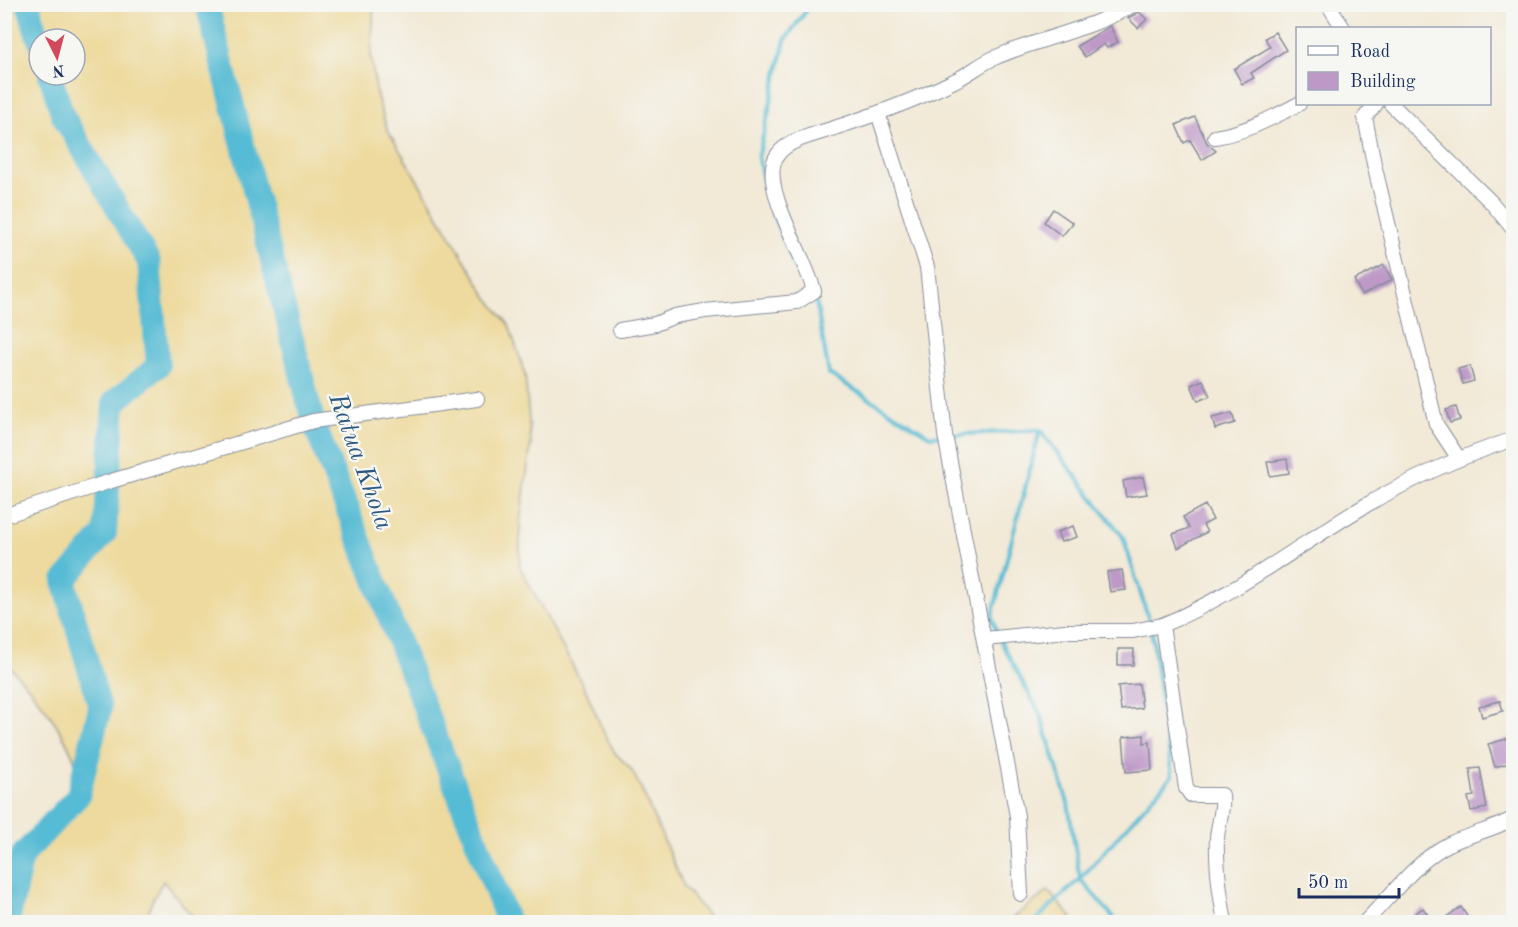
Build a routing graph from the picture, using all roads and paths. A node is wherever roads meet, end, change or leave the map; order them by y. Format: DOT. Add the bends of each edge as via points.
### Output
graph roads {
  1 [pos="1134,4"];
  2 [pos="1328,4"];
  3 [pos="1342,27"];
  4 [pos="1297,105"];
  5 [pos="1375,105"];
  6 [pos="1392,105"];
  7 [pos="878,113"];
  8 [pos="1215,137"];
  9 [pos="1514,230"];
  10 [pos="620,330"];
  11 [pos="477,399"];
  12 [pos="1514,439"];
  13 [pos="1459,459"];
  14 [pos="4,516"];
  15 [pos="1162,625"];
  16 [pos="985,639"];
  17 [pos="1514,818"];
  18 [pos="1021,894"];
  19 [pos="1226,922"];
  20 [pos="1365,922"];
  1 -- 7 [label="street" via="993,59 956,81"];
  2 -- 3 [label="street"];
  4 -- 8 [label="street" via="1236,134"];
  5 -- 13 [label="street" via="1365,117 1374,164 1436,424"];
  6 -- 9 [label="street" via="1491,202"];
  7 -- 10 [label="street" via="802,138 784,147 774,159 771,175 780,207 814,291 797,302 705,311"];
  7 -- 16 [label="street" via="927,267 945,435"];
  11 -- 14 [label="street" via="313,421"];
  12 -- 13 [label="street"];
  13 -- 15 [label="street" via="1366,505 1196,611"];
  15 -- 16 [label="street" via="1133,631 1065,631"];
  15 -- 19 [label="street" via="1186,788 1191,795 1222,795 1217,836 1219,891"];
  16 -- 18 [label="street" via="1017,816"];
  17 -- 20 [label="street" via="1447,845 1414,871"];
}
